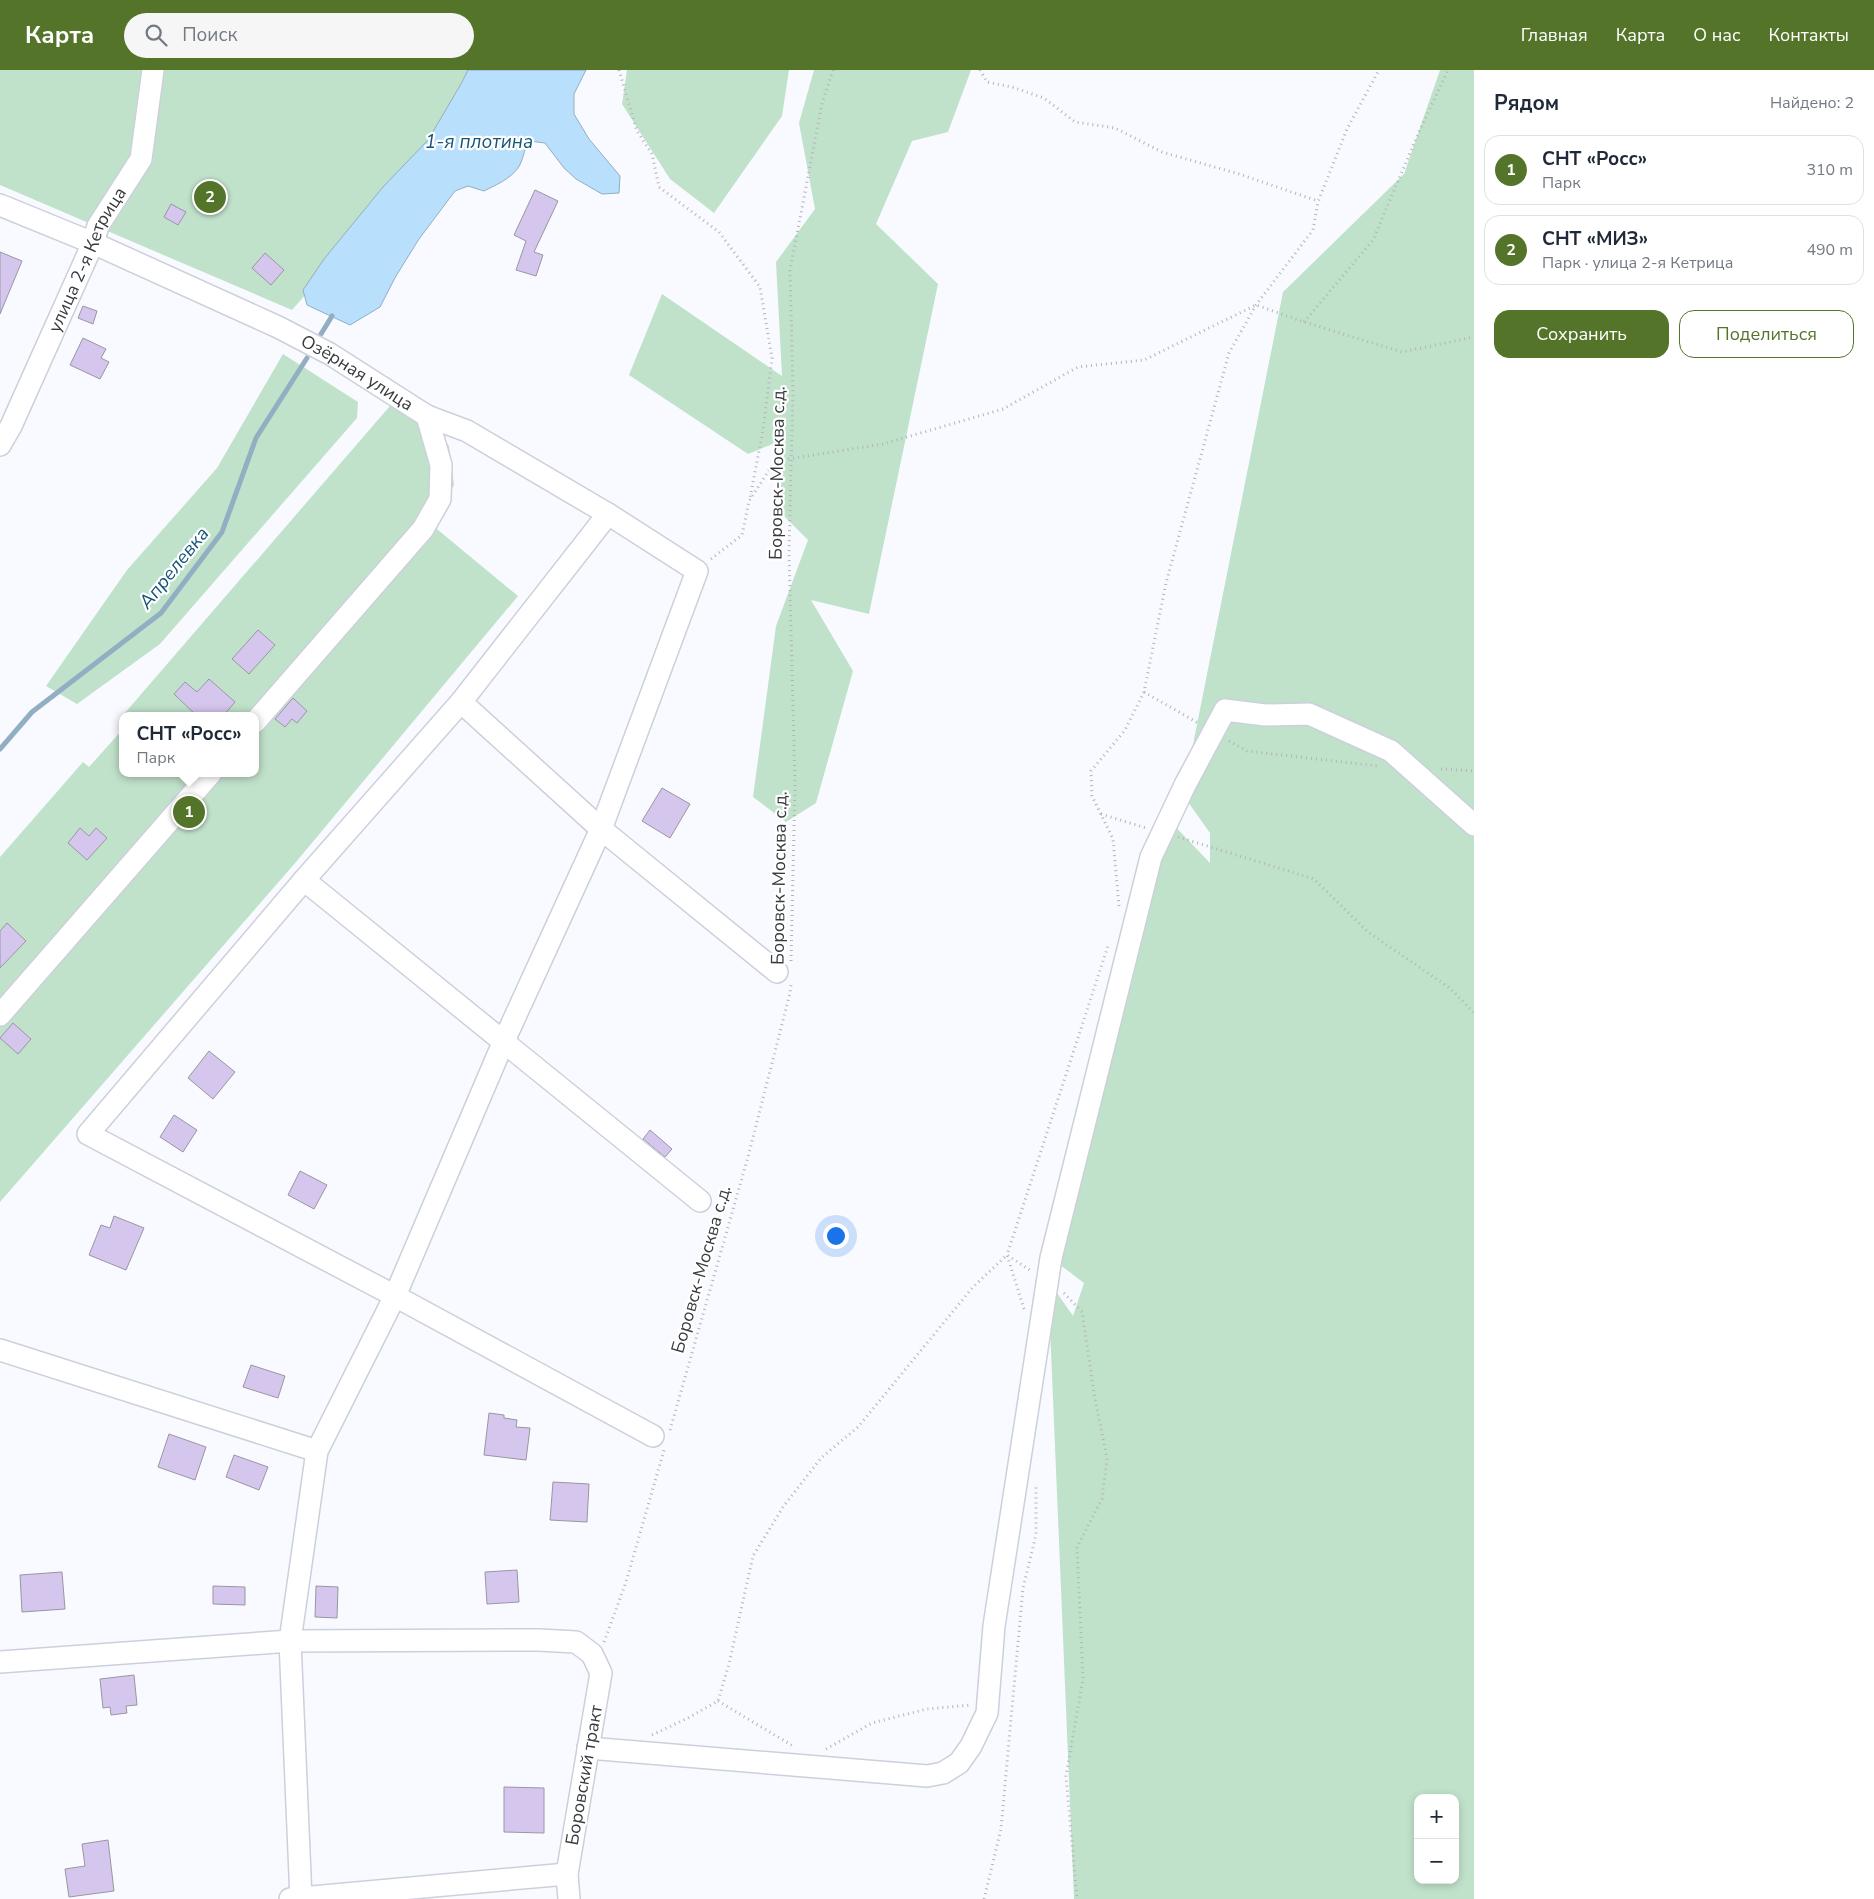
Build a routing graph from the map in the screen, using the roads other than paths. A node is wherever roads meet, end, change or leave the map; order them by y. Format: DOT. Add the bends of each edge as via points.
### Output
graph roads {
  1 [pos="153,70"];
  2 [pos="0,205"];
  3 [pos="93,243"];
  4 [pos="427,416"];
  5 [pos="0,445"];
  6 [pos="608,514"];
  7 [pos="461,702"];
  8 [pos="259,717"];
  9 [pos="208,777"];
  10 [pos="1474,825"];
  11 [pos="601,829"];
  12 [pos="304,880"];
  13 [pos="786,973"];
  14 [pos="0,1015"];
  15 [pos="503,1043"];
  16 [pos="700,1201"];
  17 [pos="395,1296"];
  18 [pos="0,1350"];
  19 [pos="661,1441"];
  20 [pos="317,1451"];
  21 [pos="290,1641"];
  22 [pos="0,1662"];
  23 [pos="588,1748"];
  24 [pos="567,1874"];
  25 [pos="297,1898"];
  26 [pos="570,1899"];
  1 -- 3 [label="street, улица 2-я Кетрица" via="141,159 98,226"];
  2 -- 3 [label="street, Озёрная улица"];
  3 -- 4 [label="street, Озёрная улица" via="278,327 330,354"];
  3 -- 5 [label="street, улица 2-я Кетрица"];
  4 -- 6 [label="street, Озёрная улица" via="467,431"];
  4 -- 8 [label="street" via="441,465 440,499 423,529"];
  6 -- 7 [label="street"];
  6 -- 11 [label="street, Озёрная улица" via="697,571"];
  7 -- 11 [label="street"];
  7 -- 12 [label="street"];
  9 -- 14 [label="street"];
  10 -- 23 [label="street" via="1391,751 1309,714 1265,715 1225,710 1151,857 1051,1258 994,1626 987,1713 960,1763 943,1773 928,1776"];
  11 -- 13 [label="street"];
  11 -- 15 [label="street"];
  12 -- 15 [label="street"];
  12 -- 17 [label="street" via="88,1134"];
  15 -- 16 [label="street"];
  15 -- 17 [label="street"];
  17 -- 19 [label="street"];
  17 -- 20 [label="street"];
  18 -- 20 [label="street"];
  20 -- 21 [label="street"];
  21 -- 22 [label="street"];
  21 -- 23 [label="street, Боровский тракт" via="576,1642 594,1659 601,1673"];
  21 -- 25 [label="street"];
  23 -- 24 [label="street, Боровский тракт"];
  24 -- 25 [label="street"];
  24 -- 26 [label="street, Боровский тракт"];
}
